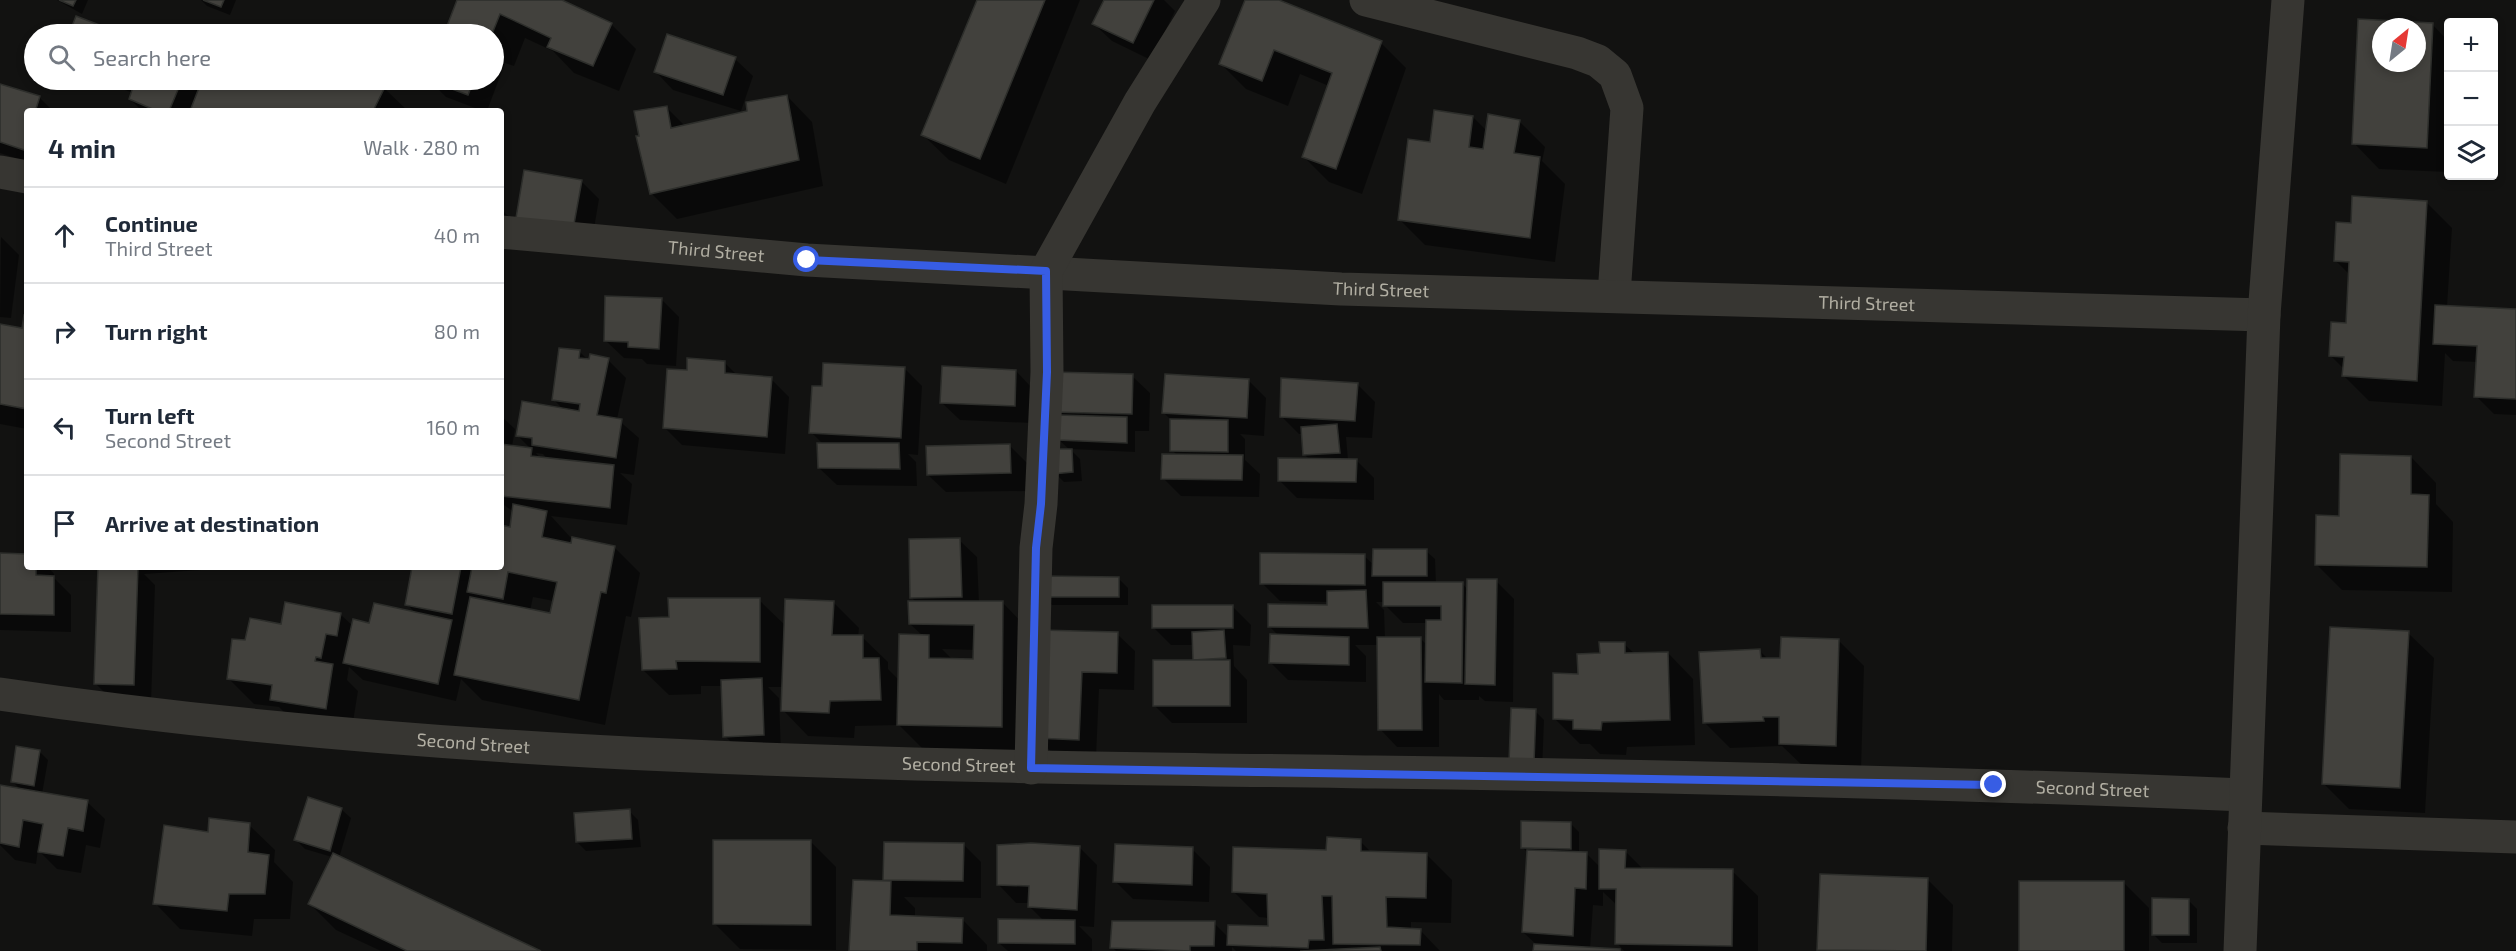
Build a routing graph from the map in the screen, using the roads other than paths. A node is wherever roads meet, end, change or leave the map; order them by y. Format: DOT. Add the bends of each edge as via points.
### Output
graph roads {
  1 [pos="1204,0"];
  2 [pos="1366,0"];
  3 [pos="2288,0"];
  4 [pos="0,172"];
  5 [pos="24,176"];
  6 [pos="504,232"];
  7 [pos="1046,271"];
  8 [pos="1614,295"];
  9 [pos="2264,315"];
  10 [pos="0,694"];
  11 [pos="1031,768"];
  12 [pos="2244,795"];
  13 [pos="2244,828"];
  14 [pos="2516,837"];
  15 [pos="2240,951"];
  1 -- 7 [label="street" via="1140,102"];
  2 -- 8 [label="street" via="1576,53 1598,61 1615,75 1627,108"];
  3 -- 9 [label="street"];
  4 -- 5 [label="street"];
  6 -- 7 [label="street, Third Street" via="807,260"];
  7 -- 8 [label="street, Third Street" via="1341,289"];
  7 -- 11 [label="street" via="1047,372 1036,548"];
  8 -- 9 [label="street, Third Street"];
  9 -- 12 [label="street"];
  10 -- 11 [label="street, Second Street" via="253,726 536,747"];
  11 -- 12 [label="street, Second Street" via="1994,785"];
  12 -- 13 [label="street"];
  13 -- 14 [label="street"];
  13 -- 15 [label="street"];
}
